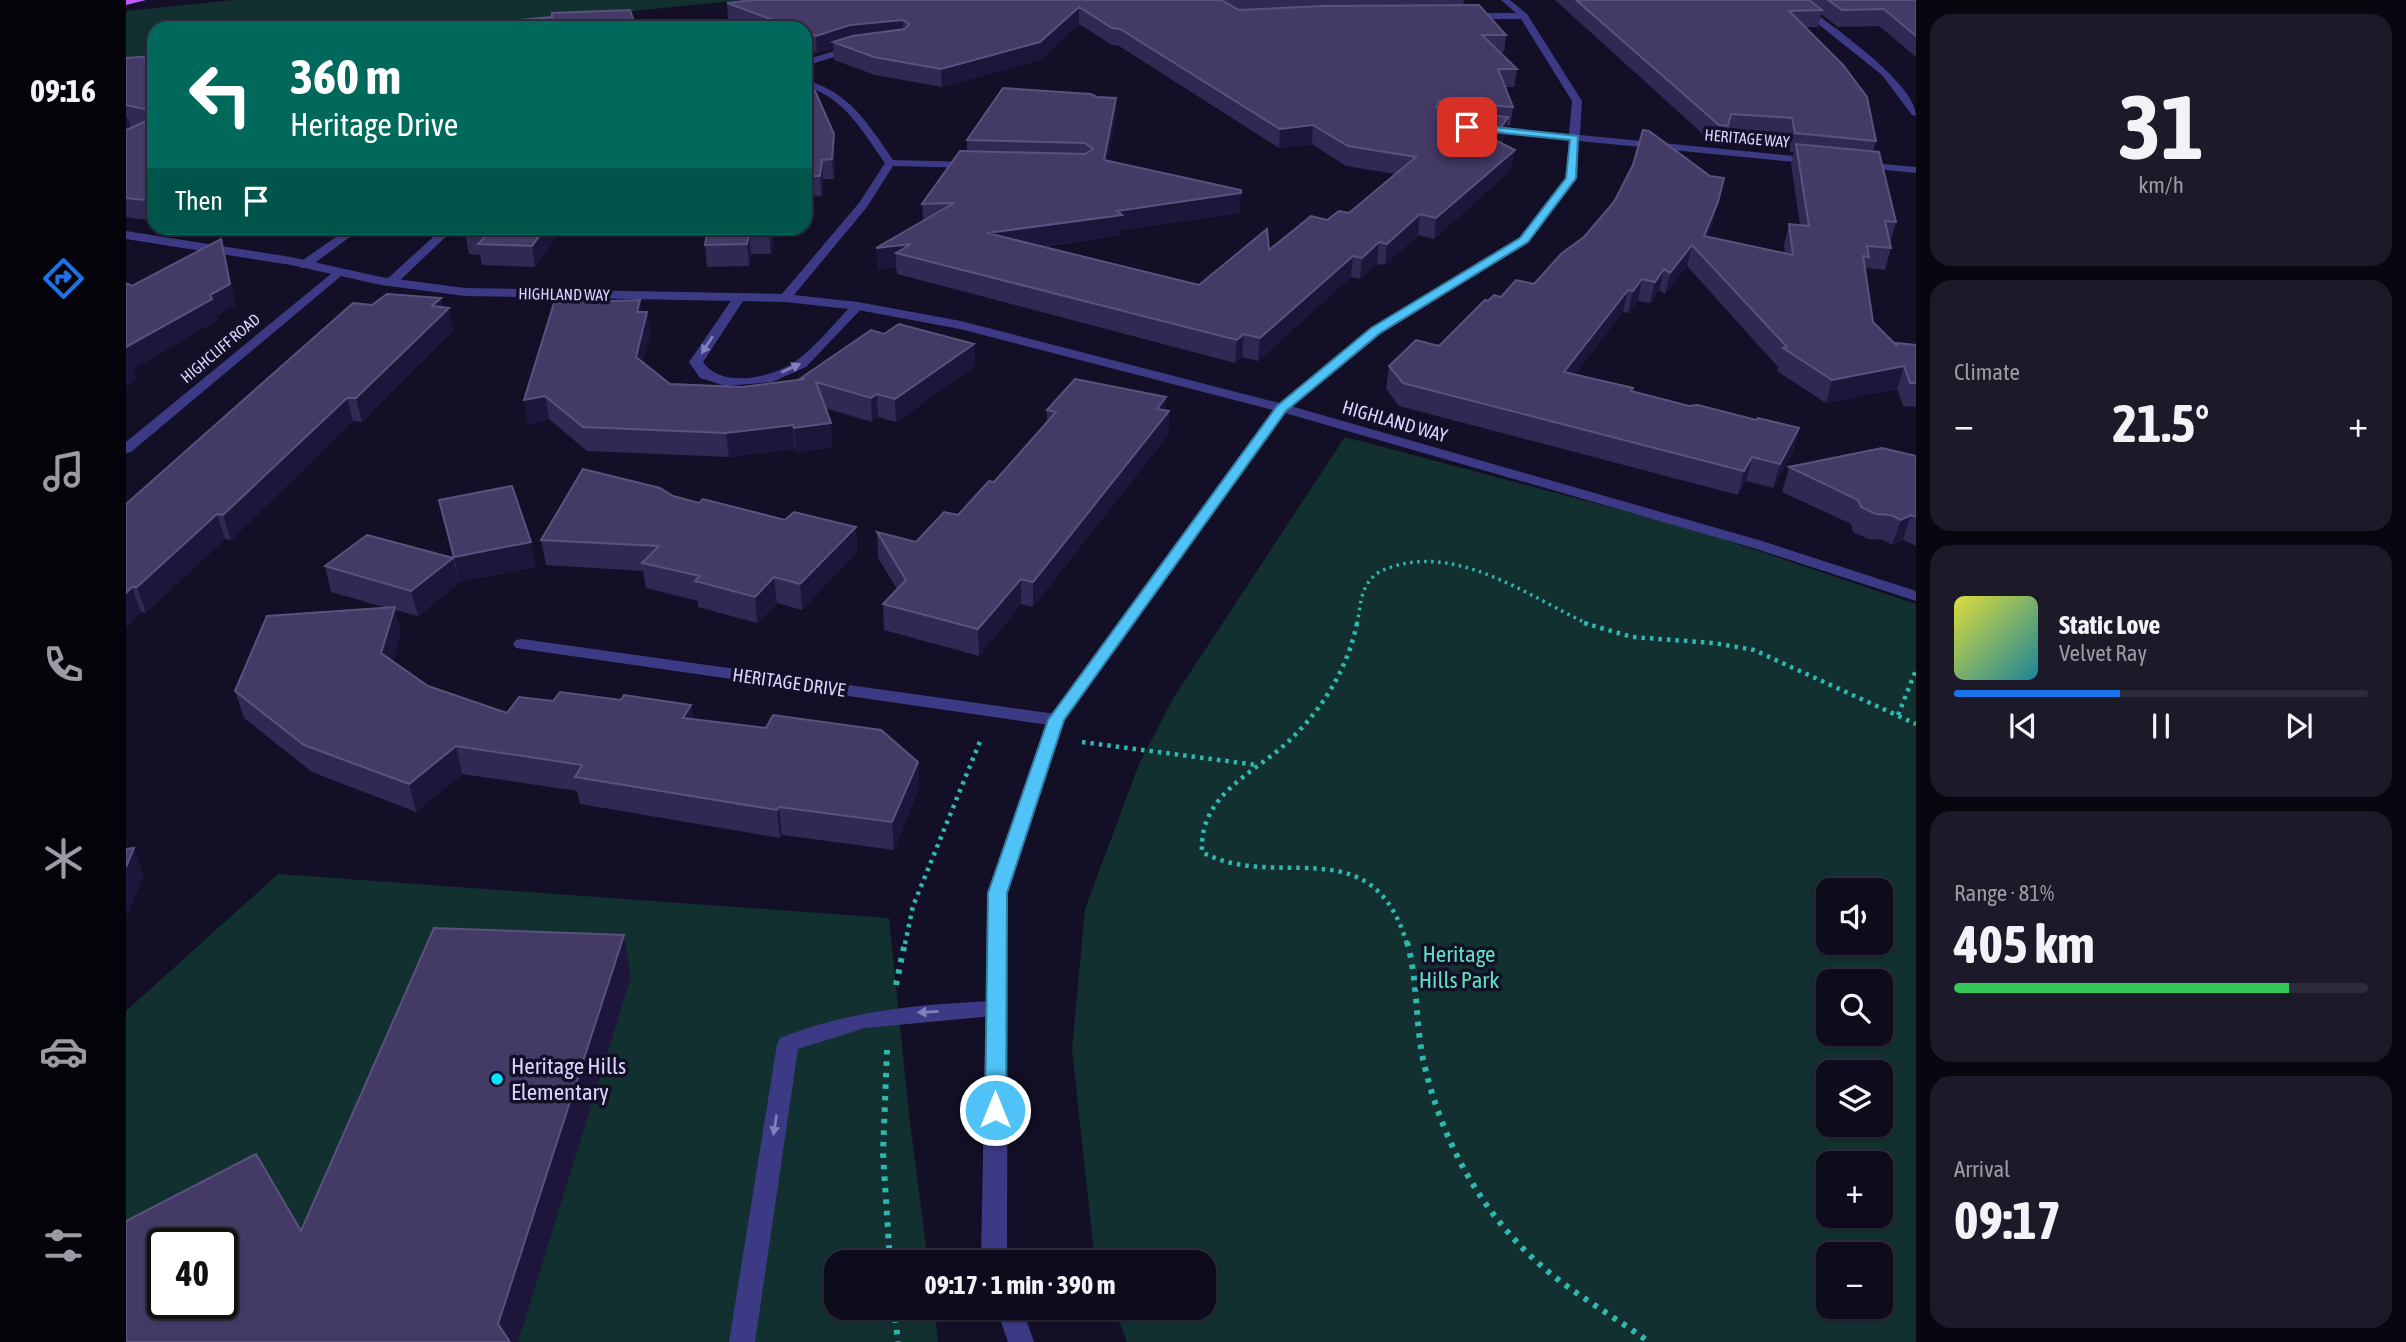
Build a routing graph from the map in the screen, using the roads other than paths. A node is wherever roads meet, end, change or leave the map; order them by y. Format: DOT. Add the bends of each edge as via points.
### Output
graph roads {
  1 [pos="142,0"];
  2 [pos="1505,0"];
  3 [pos="1792,0"];
  4 [pos="126,2"];
  5 [pos="1457,16"];
  6 [pos="1524,16"];
  7 [pos="864,47"];
  8 [pos="812,61"];
  9 [pos="812,84"];
  10 [pos="1916,113"];
  11 [pos="1467,127"];
  12 [pos="1575,138"];
  13 [pos="1834,162"];
  14 [pos="890,163"];
  15 [pos="1848,164"];
  16 [pos="988,166"];
  17 [pos="1916,170"];
  18 [pos="126,235"];
  19 [pos="346,235"];
  20 [pos="441,235"];
  21 [pos="304,265"];
  22 [pos="337,274"];
  23 [pos="390,282"];
  24 [pos="739,298"];
  25 [pos="785,298"];
  26 [pos="858,306"];
  27 [pos="1282,408"];
  28 [pos="126,449"];
  29 [pos="1916,596"];
  30 [pos="522,644"];
  31 [pos="1053,729"];
  32 [pos="996,1009"];
  33 [pos="994,1250"];
  34 [pos="1013,1320"];
  35 [pos="742,1342"];
  36 [pos="1021,1342"];
  1 -- 4 [label="main road"];
  2 -- 6 [label="street"];
  3 -- 10 [label="street" via="1885,73"];
  5 -- 6 [label="street"];
  6 -- 12 [label="street" via="1577,101"];
  7 -- 8 [label="street"];
  9 -- 14 [label="street" via="862,120"];
  11 -- 12 [label="street"];
  12 -- 13 [label="street, HERITAGE WAY"];
  12 -- 27 [label="street" via="1571,178 1524,240 1376,331"];
  14 -- 16 [label="street"];
  14 -- 25 [label="street" via="863,205"];
  15 -- 17 [label="street"];
  18 -- 21 [label="street, HIGHLAND WAY"];
  19 -- 21 [label="street"];
  20 -- 23 [label="street"];
  21 -- 22 [label="street, HIGHLAND WAY"];
  22 -- 23 [label="street, HIGHLAND WAY"];
  22 -- 28 [label="street, HIGHCLIFF ROAD"];
  23 -- 24 [label="street, HIGHLAND WAY" via="466,292"];
  24 -- 25 [label="street, HIGHLAND WAY"];
  24 -- 26 [label="street, one-way" via="696,362 705,374 726,382 767,379 801,363"];
  25 -- 26 [label="street, HIGHLAND WAY"];
  26 -- 27 [label="street, HIGHLAND WAY" via="961,325"];
  27 -- 29 [label="street, HIGHLAND WAY" via="1756,544"];
  27 -- 31 [label="street"];
  30 -- 31 [label="street, HERITAGE DRIVE"];
  31 -- 32 [label="street" via="998,893"];
  32 -- 33 [label="street"];
  32 -- 35 [label="street, one-way" via="891,1014 825,1027 788,1044"];
  34 -- 36 [label="street"];
}
